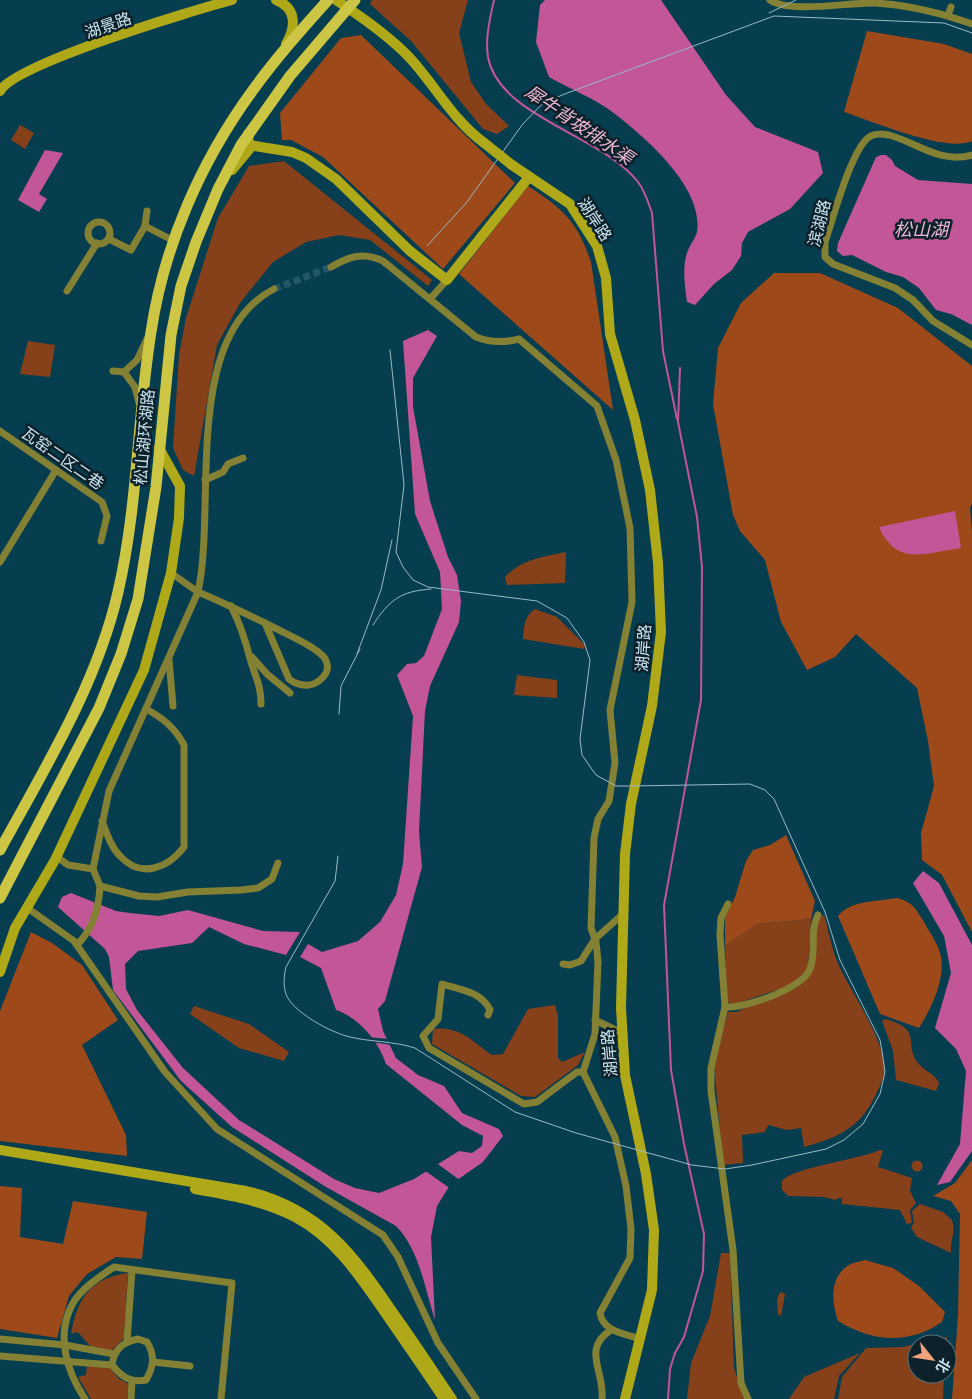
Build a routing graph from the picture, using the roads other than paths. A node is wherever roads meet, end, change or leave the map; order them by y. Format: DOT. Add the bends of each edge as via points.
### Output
graph roads {
  1 [pos="232,0"];
  2 [pos="276,0"];
  3 [pos="328,0"];
  4 [pos="336,0"];
  5 [pos="770,0"];
  6 [pos="903,3"];
  7 [pos="352,4"];
  8 [pos="951,7"];
  9 [pos="948,16"];
  10 [pos="972,24"];
  11 [pos="279,57"];
  12 [pos="0,91"];
  13 [pos="248,134"];
  14 [pos="255,147"];
  15 [pos="972,155"];
  16 [pos="529,177"];
  17 [pos="218,189"];
  18 [pos="147,211"];
  19 [pos="145,226"];
  20 [pos="110,238"];
  21 [pos="174,241"];
  22 [pos="97,243"];
  23 [pos="331,267"];
  24 [pos="446,280"];
  25 [pos="274,289"];
  26 [pos="67,292"];
  27 [pos="430,300"];
  28 [pos="150,332"];
  29 [pos="972,345"];
  30 [pos="112,371"];
  31 [pos="124,372"];
  32 [pos="141,418"];
  33 [pos="0,431"];
  34 [pos="160,448"];
  35 [pos="243,458"];
  36 [pos="56,470"];
  37 [pos="205,480"];
  38 [pos="101,541"];
  39 [pos="0,562"];
  40 [pos="171,573"];
  41 [pos="198,592"];
  42 [pos="231,606"];
  43 [pos="265,623"];
  44 [pos="250,655"];
  45 [pos="169,657"];
  46 [pos="290,693"];
  47 [pos="261,704"];
  48 [pos="173,706"];
  49 [pos="146,709"];
  50 [pos="101,821"];
  51 [pos="0,850"];
  52 [pos="56,856"];
  53 [pos="278,863"];
  54 [pos="93,869"];
  55 [pos="100,886"];
  56 [pos="0,898"];
  57 [pos="728,904"];
  58 [pos="26,907"];
  59 [pos="624,912"];
  60 [pos="818,915"];
  61 [pos="596,939"];
  62 [pos="77,945"];
  63 [pos="10,946"];
  64 [pos="0,951"];
  65 [pos="563,964"];
  66 [pos="0,972"];
  67 [pos="725,1007"];
  68 [pos="488,1015"];
  69 [pos="595,1020"];
  70 [pos="622,1033"];
  71 [pos="582,1072"];
  72 [pos="0,1150"];
  73 [pos="0,1155"];
  74 [pos="132,1270"];
  75 [pos="611,1330"];
  76 [pos="640,1339"];
  77 [pos="0,1340"];
  78 [pos="127,1342"];
  79 [pos="65,1345"];
  80 [pos="87,1351"];
  81 [pos="114,1354"];
  82 [pos="0,1356"];
  83 [pos="66,1362"];
  84 [pos="86,1362"];
  85 [pos="153,1362"];
  86 [pos="112,1365"];
  87 [pos="190,1366"];
  88 [pos="132,1381"];
  89 [pos="85,1399"];
  90 [pos="131,1399"];
  91 [pos="221,1399"];
  92 [pos="444,1399"];
  93 [pos="452,1399"];
  94 [pos="476,1399"];
  95 [pos="602,1399"];
  96 [pos="625,1399"];
  97 [pos="748,1399"];
  1 -- 12 [label="street, 湖景路" via="42,63 17,76"];
  2 -- 11 [label="street" via="290,10 294,19 289,40"];
  3 -- 11 [label="main road, 松山湖环湖路"];
  4 -- 7 [label="street, 湖岸路"];
  5 -- 6 [label="street" via="791,6"];
  6 -- 9 [label="street"];
  7 -- 13 [label="main road, 松山湖环湖路" via="290,76"];
  7 -- 16 [label="street, 湖岸路, bridge" via="409,57 456,118"];
  8 -- 9 [label="street"];
  9 -- 10 [label="street"];
  11 -- 21 [label="main road, 松山湖环湖路" via="223,134 198,180"];
  13 -- 14 [label="street" via="247,141"];
  13 -- 17 [label="main road, 松山湖环湖路"];
  14 -- 17 [label="street"];
  14 -- 24 [label="street" via="292,152 306,158 336,179 410,251"];
  15 -- 29 [label="street, 滨湖路" via="944,157 888,135 870,137 861,146 848,174 824,254 837,267 904,294 933,321"];
  16 -- 24 [label="street"];
  16 -- 59 [label="street, 湖岸路" via="570,204 597,246 606,278 610,334 635,420 650,490 661,632 652,706 631,804 625,854"];
  17 -- 34 [label="main road, 松山湖环湖路" via="181,286 171,335"];
  18 -- 19 [label="street"];
  19 -- 20 [label="street" via="131,250"];
  19 -- 21 [label="street"];
  20 -- 22 [label="street"];
  20 -- 22 [label="street" via="107,227 93,224 87,234"];
  21 -- 28 [label="main road, 松山湖环湖路" via="161,280"];
  22 -- 26 [label="street"];
  23 -- 27 [label="street" via="354,256 374,256"];
  24 -- 27 [label="street"];
  25 -- 37 [label="street" via="250,305 230,334 215,376"];
  27 -- 61 [label="street" via="476,337 505,343 519,339 597,406 616,460 630,528 632,602 610,710 615,763 609,801 598,819 594,838 591,928"];
  28 -- 31 [label="street" via="137,360"];
  28 -- 32 [label="main road, 松山湖环湖路"];
  30 -- 31 [label="street"];
  31 -- 32 [label="street" via="135,387"];
  32 -- 51 [label="main road, 松山湖环湖路" via="128,540 118,594 101,647 80,700"];
  33 -- 36 [label="street, 瓦窑二区二巷"];
  34 -- 40 [label="street" via="180,486"];
  34 -- 56 [label="main road, 松山湖环湖路" via="138,599 120,654 94,717"];
  35 -- 37 [label="street"];
  36 -- 38 [label="street, 瓦窑二区二巷" via="102,502 107,516"];
  36 -- 39 [label="street"];
  37 -- 41 [label="street" via="203,569"];
  40 -- 41 [label="street"];
  40 -- 52 [label="street" via="144,670"];
  41 -- 42 [label="street"];
  41 -- 45 [label="street"];
  42 -- 43 [label="street"];
  42 -- 44 [label="street" via="243,628"];
  43 -- 43 [label="street" via="324,656 328,665 316,684 304,686 290,679"];
  44 -- 46 [label="street"];
  44 -- 47 [label="street" via="261,688"];
  45 -- 48 [label="street"];
  45 -- 49 [label="street"];
  49 -- 50 [label="street" via="109,791"];
  49 -- 50 [label="street" via="160,716 177,732 184,745 184,847 163,866 139,868 121,858"];
  50 -- 54 [label="street"];
  52 -- 54 [label="street" via="68,864"];
  52 -- 58 [label="street"];
  53 -- 55 [label="street" via="272,879 258,888 157,897"];
  54 -- 55 [label="street"];
  55 -- 62 [label="street" via="95,917"];
  57 -- 67 [label="street" via="721,918 720,935"];
  58 -- 62 [label="street"];
  58 -- 63 [label="street"];
  59 -- 61 [label="street"];
  59 -- 70 [label="street, 湖岸路"];
  60 -- 67 [label="street" via="814,923 812,962 804,979 786,991 743,1006"];
  61 -- 65 [label="street" via="581,961"];
  61 -- 69 [label="street"];
  62 -- 94 [label="street" via="165,1072 217,1129 388,1240 438,1343"];
  63 -- 64 [label="street"];
  63 -- 66 [label="street"];
  67 -- 97 [label="street" via="711,1068 711,1091 733,1250 740,1375"];
  68 -- 71 [label="street" via="490,1010 486,1000 442,984 438,1020 423,1036 429,1048 524,1104 538,1102 577,1072"];
  69 -- 70 [label="street"];
  69 -- 71 [label="street" via="595,1034"];
  70 -- 76 [label="street, 湖岸路" via="626,1082 646,1174 654,1230 652,1290"];
  71 -- 75 [label="street" via="616,1137 631,1229 630,1258 600,1313 602,1321"];
  72 -- 93 [label="street" via="246,1191 265,1195 304,1213 338,1239 362,1268"];
  73 -- 92 [label="street" via="234,1197 296,1217 328,1241 360,1276"];
  74 -- 78 [label="street"];
  74 -- 79 [label="street" via="114,1268 94,1280 73,1303 67,1319"];
  74 -- 91 [label="street" via="232,1283"];
  75 -- 76 [label="street"];
  75 -- 95 [label="street" via="599,1337 595,1348"];
  76 -- 96 [label="street, 湖岸路"];
  77 -- 79 [label="street"];
  78 -- 81 [label="street"];
  78 -- 85 [label="street" via="138,1339 147,1342 154,1352"];
  79 -- 80 [label="street"];
  79 -- 83 [label="street"];
  80 -- 81 [label="street"];
  80 -- 84 [label="street"];
  81 -- 86 [label="street"];
  82 -- 83 [label="street"];
  83 -- 84 [label="street"];
  83 -- 89 [label="street"];
  84 -- 86 [label="street"];
  85 -- 87 [label="street"];
  85 -- 88 [label="street" via="146,1380"];
  86 -- 88 [label="street" via="119,1374"];
  88 -- 90 [label="street"];
}
